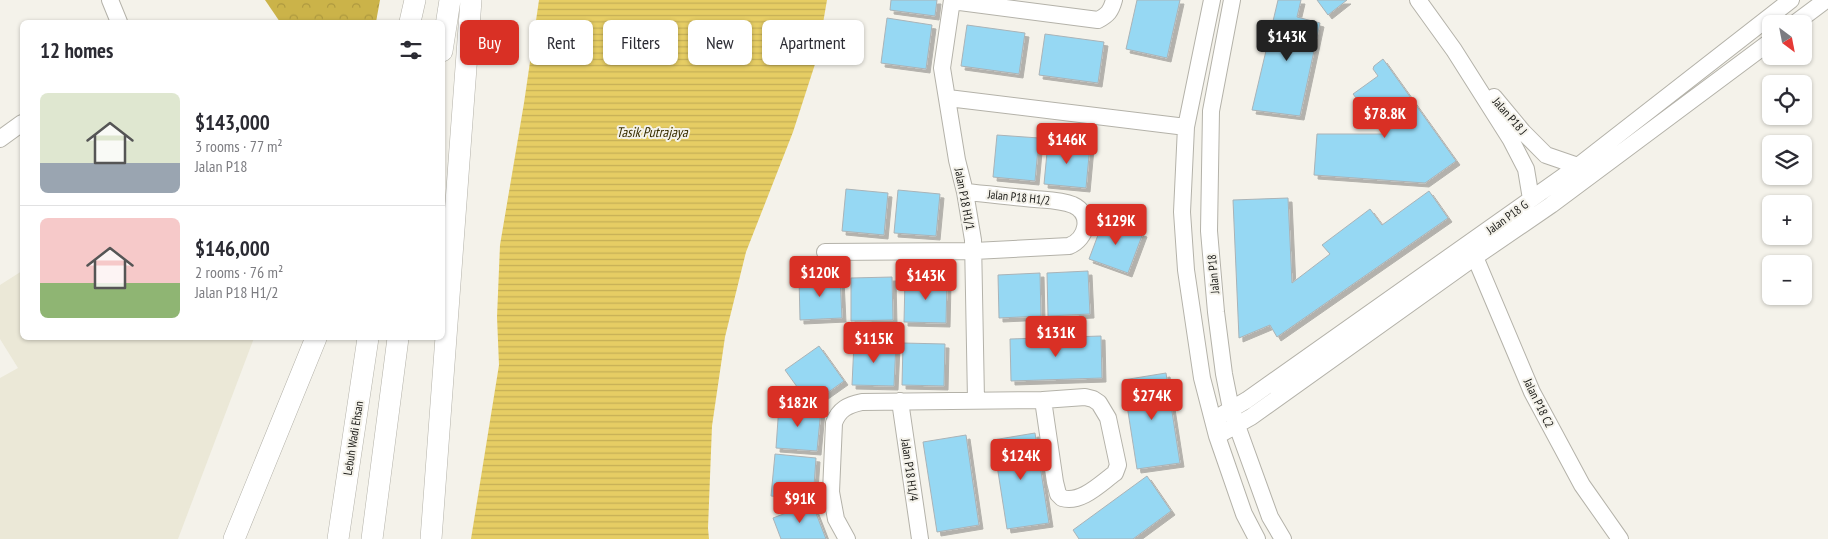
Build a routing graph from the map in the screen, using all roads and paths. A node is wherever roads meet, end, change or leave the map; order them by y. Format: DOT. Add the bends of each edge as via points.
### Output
graph roads {
  1 [pos="110,0"];
  2 [pos="417,0"];
  3 [pos="450,0"];
  4 [pos="471,0"];
  5 [pos="952,0"];
  6 [pos="1114,0"];
  7 [pos="1212,0"];
  8 [pos="1232,0"];
  9 [pos="1418,0"];
  10 [pos="1792,0"];
  11 [pos="1826,0"];
  12 [pos="1806,15"];
  13 [pos="117,20"];
  14 [pos="411,20"];
  15 [pos="416,20"];
  16 [pos="445,32"];
  17 [pos="1762,48"];
  18 [pos="1454,50"];
  19 [pos="948,98"];
  20 [pos="20,124"];
  21 [pos="1186,127"];
  22 [pos="0,139"];
  23 [pos="1578,166"];
  24 [pos="965,192"];
  25 [pos="1531,199"];
  26 [pos="974,250"];
  27 [pos="824,252"];
  28 [pos="1475,257"];
  29 [pos="315,340"];
  30 [pos="368,340"];
  31 [pos="398,340"];
  32 [pos="976,400"];
  33 [pos="1043,400"];
  34 [pos="900,401"];
  35 [pos="1231,409"];
  36 [pos="1213,420"];
  37 [pos="1236,426"];
  38 [pos="1217,436"];
  39 [pos="1255,538"];
  40 [pos="234,539"];
  41 [pos="338,539"];
  42 [pos="372,539"];
  43 [pos="431,539"];
  44 [pos="847,539"];
  45 [pos="920,539"];
  46 [pos="1283,539"];
  47 [pos="1620,539"];
  1 -- 13 [label="street"];
  2 -- 14 [label="main road"];
  2 -- 15 [label="main road"];
  3 -- 16 [label="main road"];
  4 -- 43 [label="main road"];
  5 -- 6 [label="street" via="1098,20 1112,10"];
  5 -- 19 [label="street, Jalan P18 H1/1" via="942,68"];
  7 -- 21 [label="street, Jalan P18"];
  8 -- 35 [label="street, Jalan P18" via="1211,111 1209,231 1216,312"];
  9 -- 18 [label="street, Jalan P18 J"];
  10 -- 23 [label="street, Jalan P18 G"];
  11 -- 12 [label="street"];
  17 -- 28 [label="street, Jalan P18 G" via="1551,205"];
  18 -- 23 [label="street, Jalan P18 J" via="1546,155"];
  18 -- 25 [label="street, Jalan P18 J" via="1526,169"];
  19 -- 21 [label="street"];
  19 -- 24 [label="street, Jalan P18 H1/1"];
  20 -- 22 [label="street"];
  21 -- 36 [label="street, Jalan P18" via="1182,212 1186,270 1202,378"];
  23 -- 25 [label="street, Jalan P18 G"];
  24 -- 26 [label="street, Jalan P18 H1/1"];
  24 -- 26 [label="street, Jalan P18 H1/2" via="1064,203 1078,208 1085,219 1084,233 1069,246"];
  25 -- 35 [label="street, Jalan P18 G"];
  26 -- 27 [label="street, Jalan P18 H1/2"];
  26 -- 32 [label="street, Jalan P18 H1/1"];
  28 -- 37 [label="street, Jalan P18 G"];
  28 -- 47 [label="street, Jalan P18 C2" via="1532,392 1582,485"];
  29 -- 40 [label="main road"];
  30 -- 41 [label="main road, Lebuh Wadi Ehsan"];
  31 -- 42 [label="main road"];
  32 -- 33 [label="street"];
  32 -- 34 [label="street"];
  33 -- 33 [label="street" via="1093,399 1108,418 1118,469 1081,497 1062,498 1058,494"];
  34 -- 44 [label="street" via="854,404 837,414 831,492 836,519"];
  34 -- 45 [label="street, Jalan P18 H1/4"];
  35 -- 36 [label="street, Jalan P18 G"];
  35 -- 37 [label="street, Jalan P18"];
  36 -- 38 [label="street, Jalan P18"];
  37 -- 38 [label="street, Jalan P18 G"];
  37 -- 46 [label="street, Jalan P18" via="1270,516"];
  38 -- 39 [label="street, Jalan P18"];
}
